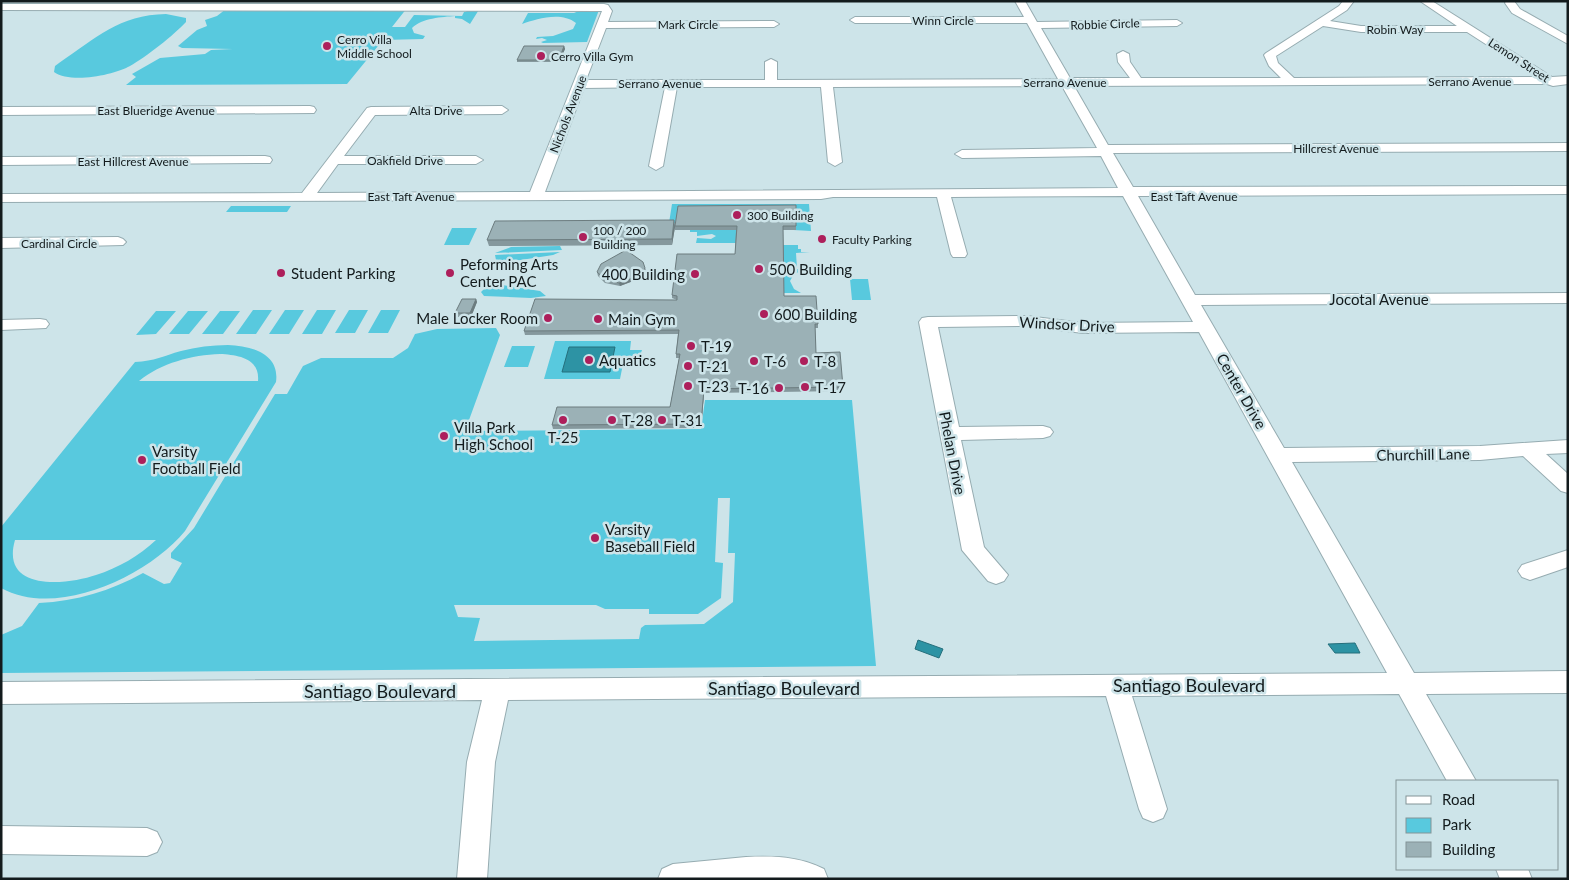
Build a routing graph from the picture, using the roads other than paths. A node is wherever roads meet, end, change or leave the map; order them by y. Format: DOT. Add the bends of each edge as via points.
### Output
graph roads {
  1 [pos="1020,1"];
  2 [pos="1349,1"];
  3 [pos="1425,1"];
  4 [pos="1432,1"];
  5 [pos="558,3"];
  6 [pos="1510,3"];
  7 [pos="287,4"];
  8 [pos="410,4"];
  9 [pos="1,7"];
  10 [pos="855,20"];
  11 [pos="1032,22"];
  12 [pos="1319,22"];
  13 [pos="1177,23"];
  14 [pos="774,24"];
  15 [pos="602,25"];
  16 [pos="1471,29"];
  17 [pos="1568,42"];
  18 [pos="1123,54"];
  19 [pos="771,62"];
  20 [pos="1552,80"];
  21 [pos="1568,80"];
  22 [pos="1291,81"];
  23 [pos="1067,82"];
  24 [pos="1138,82"];
  25 [pos="672,83"];
  26 [pos="771,83"];
  27 [pos="828,83"];
  28 [pos="579,84"];
  29 [pos="1568,91"];
  30 [pos="310,110"];
  31 [pos="502,110"];
  32 [pos="1,111"];
  33 [pos="1568,147"];
  34 [pos="1105,151"];
  35 [pos="962,154"];
  36 [pos="265,160"];
  37 [pos="334,160"];
  38 [pos="476,160"];
  39 [pos="1,161"];
  40 [pos="835,162"];
  41 [pos="656,166"];
  42 [pos="1568,190"];
  43 [pos="1495,193"];
  44 [pos="1130,194"];
  45 [pos="944,195"];
  46 [pos="1568,195"];
  47 [pos="307,196"];
  48 [pos="536,196"];
  49 [pos="1,198"];
  50 [pos="118,242"];
  51 [pos="1,243"];
  52 [pos="959,254"];
  53 [pos="1568,298"];
  54 [pos="1191,300"];
  55 [pos="928,322"];
  56 [pos="40,324"];
  57 [pos="1,325"];
  58 [pos="1206,327"];
  59 [pos="1043,432"];
  60 [pos="950,434"];
  61 [pos="1568,446"];
  62 [pos="1529,450"];
  63 [pos="1279,455"];
  64 [pos="1568,486"];
  65 [pos="1568,558"];
  66 [pos="1530,571"];
  67 [pos="996,575"];
  68 [pos="1568,682"];
  69 [pos="1408,683"];
  70 [pos="1116,685"];
  71 [pos="497,690"];
  72 [pos="1,693"];
  73 [pos="1461,780"];
  74 [pos="1153,808"];
  75 [pos="1,840"];
  76 [pos="147,842"];
  77 [pos="472,879"];
  78 [pos="673,879"];
  79 [pos="813,879"];
  1 -- 11 [label="street, Center Drive"];
  2 -- 12 [label="street"];
  3 -- 16 [label="street, Lemon Street"];
  4 -- 16 [label="street, Lemon Street"];
  5 -- 8 [label="street"];
  5 -- 15 [label="street, Nichols Avenue" via="602,6 607,10"];
  6 -- 17 [label="street" via="1516,11"];
  7 -- 8 [label="street"];
  7 -- 9 [label="street"];
  10 -- 11 [label="street, Winn Circle"];
  11 -- 13 [label="street, Robbie Circle"];
  11 -- 23 [label="street, Center Drive"];
  12 -- 16 [label="street, Robin Way" via="1361,29"];
  12 -- 22 [label="street" via="1270,55 1273,64"];
  14 -- 15 [label="street, Mark Circle"];
  15 -- 28 [label="street, Nichols Avenue"];
  16 -- 20 [label="street, Lemon Street"];
  18 -- 24 [label="street" via="1124,62"];
  19 -- 26 [label="street"];
  20 -- 21 [label="street, Serrano Avenue"];
  20 -- 22 [label="street, Serrano Avenue"];
  20 -- 29 [label="street, Lemon Street"];
  22 -- 24 [label="street, Serrano Avenue"];
  23 -- 24 [label="street, Serrano Avenue"];
  23 -- 27 [label="street, Serrano Avenue"];
  23 -- 34 [label="street, Center Drive"];
  25 -- 26 [label="street, Serrano Avenue"];
  25 -- 28 [label="street, Serrano Avenue"];
  25 -- 41 [label="street"];
  26 -- 27 [label="street, Serrano Avenue"];
  27 -- 40 [label="street"];
  28 -- 48 [label="street, Nichols Avenue"];
  30 -- 32 [label="street, East Blueridge Avenue"];
  31 -- 37 [label="street, Alta Drive" via="371,111"];
  33 -- 34 [label="street, Hillcrest Avenue"];
  34 -- 35 [label="street, Hillcrest Avenue"];
  34 -- 44 [label="street, Center Drive"];
  36 -- 39 [label="street, East Hillcrest Avenue"];
  37 -- 38 [label="street, Oakfield Drive"];
  37 -- 47 [label="street"];
  42 -- 43 [label="street, East Taft Avenue"];
  43 -- 44 [label="street, East Taft Avenue"];
  43 -- 46 [label="street, East Taft Avenue"];
  44 -- 45 [label="street, East Taft Avenue"];
  44 -- 54 [label="street, Center Drive"];
  45 -- 48 [label="street, East Taft Avenue" via="834,199 821,196"];
  45 -- 52 [label="street"];
  47 -- 48 [label="street, East Taft Avenue"];
  47 -- 49 [label="street, East Taft Avenue"];
  50 -- 51 [label="street, Cardinal Circle"];
  53 -- 54 [label="street, Jocotal Avenue"];
  54 -- 58 [label="street, Center Drive"];
  55 -- 58 [label="street, Windsor Drive" via="1027,321 1083,328"];
  55 -- 60 [label="street, Phelan Drive"];
  56 -- 57 [label="street"];
  58 -- 63 [label="street, Center Drive"];
  59 -- 60 [label="street"];
  60 -- 67 [label="street, Phelan Drive" via="972,550"];
  61 -- 62 [label="street, Churchill Lane"];
  62 -- 63 [label="street, Churchill Lane"];
  62 -- 64 [label="street"];
  63 -- 69 [label="street, Center Drive"];
  65 -- 66 [label="street"];
  68 -- 69 [label="street, Santiago Boulevard"];
  69 -- 70 [label="street, Santiago Boulevard"];
  69 -- 73 [label="street, Center Drive"];
  70 -- 71 [label="street, Santiago Boulevard"];
  70 -- 74 [label="street"];
  71 -- 72 [label="street, Santiago Boulevard"];
  71 -- 77 [label="street" via="481,762"];
  75 -- 76 [label="street"];
  78 -- 79 [label="street" via="779,869 807,874"];
}
